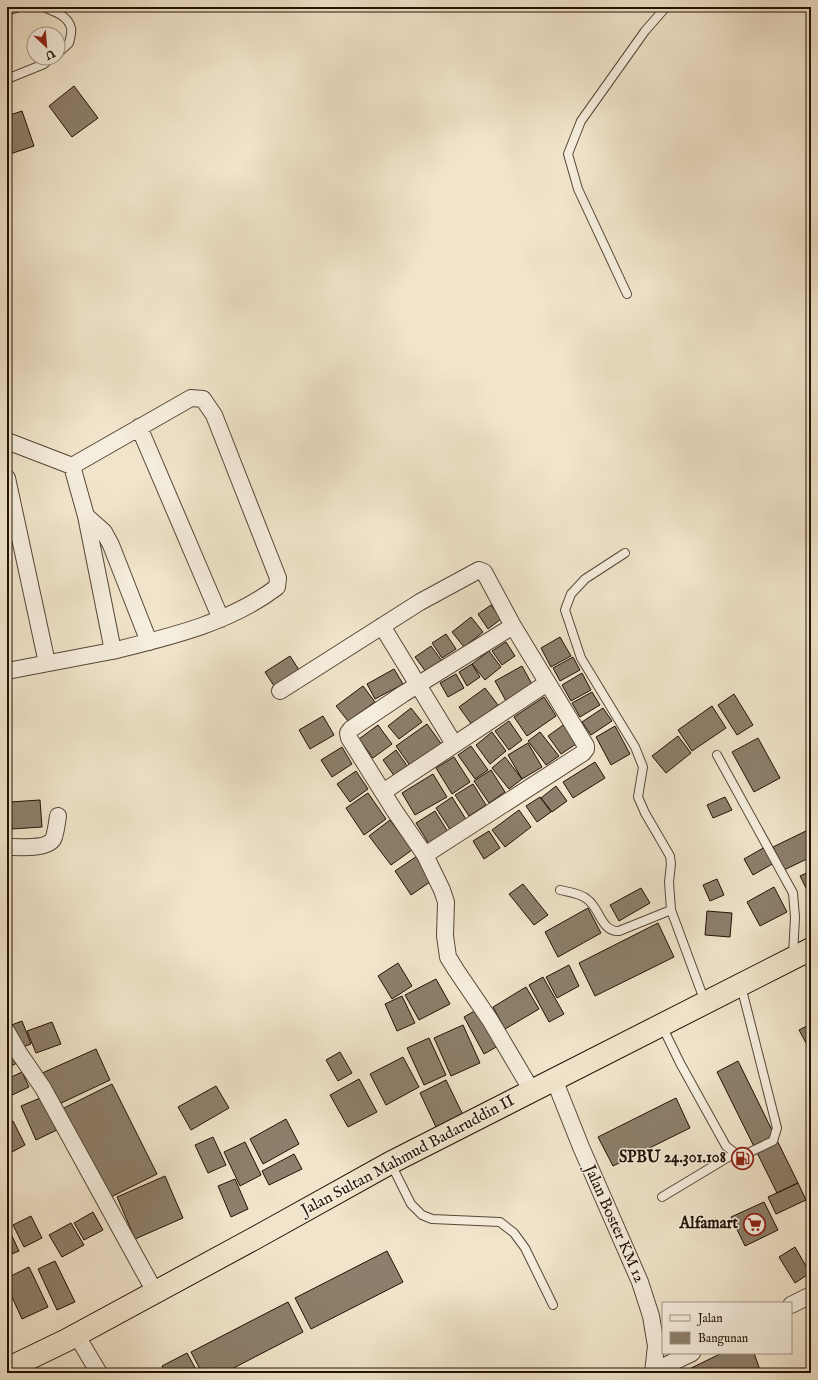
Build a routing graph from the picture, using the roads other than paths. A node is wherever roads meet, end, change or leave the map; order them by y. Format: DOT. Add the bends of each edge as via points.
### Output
graph roads {
  1 [pos="20,7"];
  2 [pos="44,7"];
  3 [pos="666,7"];
  4 [pos="7,10"];
  5 [pos="66,45"];
  6 [pos="39,66"];
  7 [pos="7,79"];
  8 [pos="627,294"];
  9 [pos="139,427"];
  10 [pos="7,441"];
  11 [pos="72,466"];
  12 [pos="7,478"];
  13 [pos="86,516"];
  14 [pos="625,553"];
  15 [pos="221,619"];
  16 [pos="382,626"];
  17 [pos="513,626"];
  18 [pos="149,642"];
  19 [pos="112,651"];
  20 [pos="47,663"];
  21 [pos="7,671"];
  22 [pos="547,682"];
  23 [pos="417,685"];
  24 [pos="280,691"];
  25 [pos="454,744"];
  26 [pos="717,755"];
  27 [pos="383,792"];
  28 [pos="58,816"];
  29 [pos="7,847"];
  30 [pos="425,855"];
  31 [pos="560,890"];
  32 [pos="670,910"];
  33 [pos="802,954"];
  34 [pos="741,985"];
  35 [pos="705,1003"];
  36 [pos="662,1025"];
  37 [pos="7,1032"];
  38 [pos="554,1079"];
  39 [pos="532,1091"];
  40 [pos="735,1153"];
  41 [pos="390,1163"];
  42 [pos="662,1197"];
  43 [pos="155,1292"];
  44 [pos="811,1295"];
  45 [pos="792,1304"];
  46 [pos="553,1305"];
  47 [pos="78,1333"];
  48 [pos="690,1354"];
  49 [pos="19,1367"];
  50 [pos="653,1372"];
  51 [pos="99,1373"];
  1 -- 4 [label="lane"];
  2 -- 5 [label="lane" via="67,20 71,28 69,43"];
  3 -- 8 [label="lane" via="645,31 581,121 568,154 578,188"];
  6 -- 7 [label="lane"];
  9 -- 11 [label="street"];
  9 -- 15 [label="street"];
  9 -- 15 [label="street" via="191,398 203,399 214,415 278,578 277,587 264,597"];
  10 -- 11 [label="street"];
  11 -- 13 [label="street"];
  12 -- 20 [label="street"];
  13 -- 18 [label="street" via="104,532"];
  13 -- 19 [label="street"];
  14 -- 32 [label="lane" via="586,579 571,594 565,610 582,658 635,747 643,767 638,797 670,856"];
  15 -- 18 [label="street"];
  16 -- 17 [label="street" via="479,570 484,572"];
  16 -- 23 [label="street"];
  16 -- 24 [label="street"];
  17 -- 22 [label="street"];
  17 -- 23 [label="street"];
  18 -- 19 [label="street"];
  19 -- 20 [label="street"];
  20 -- 21 [label="street"];
  22 -- 25 [label="street"];
  22 -- 30 [label="street" via="586,750"];
  23 -- 25 [label="street"];
  23 -- 27 [label="street" via="348,733"];
  25 -- 27 [label="street"];
  26 -- 33 [label="lane" via="793,893"];
  27 -- 30 [label="street"];
  28 -- 29 [label="street" via="54,839 49,843 43,846"];
  30 -- 39 [label="street" via="446,902 445,936 448,957 490,1020"];
  31 -- 32 [label="lane" via="587,898 608,929 614,931"];
  32 -- 35 [label="lane"];
  33 -- 34 [label="highway, Jalan Sultan Mahmud Badaruddin II"];
  34 -- 35 [label="highway, Jalan Sultan Mahmud Badaruddin II"];
  34 -- 40 [label="lane" via="777,1128 773,1141 746,1154"];
  35 -- 36 [label="highway, Jalan Sultan Mahmud Badaruddin II"];
  36 -- 38 [label="highway, Jalan Sultan Mahmud Badaruddin II"];
  36 -- 40 [label="lane" via="726,1146"];
  37 -- 43 [label="street" via="18,1053 43,1088"];
  38 -- 39 [label="highway, Jalan Sultan Mahmud Badaruddin II"];
  38 -- 50 [label="street, Jalan Boster KM 12" via="580,1147 640,1282 651,1316 656,1346"];
  39 -- 41 [label="highway, Jalan Sultan Mahmud Badaruddin II"];
  40 -- 42 [label="lane"];
  41 -- 43 [label="highway, Jalan Sultan Mahmud Badaruddin II"];
  41 -- 46 [label="lane" via="412,1204 422,1215 432,1219 500,1222 514,1233"];
  43 -- 47 [label="highway, Jalan Sultan Mahmud Badaruddin II"];
  44 -- 45 [label="street"];
  47 -- 49 [label="highway, Jalan Sultan Mahmud Badaruddin II"];
  47 -- 51 [label="street"];
  48 -- 50 [label="street"];
}
